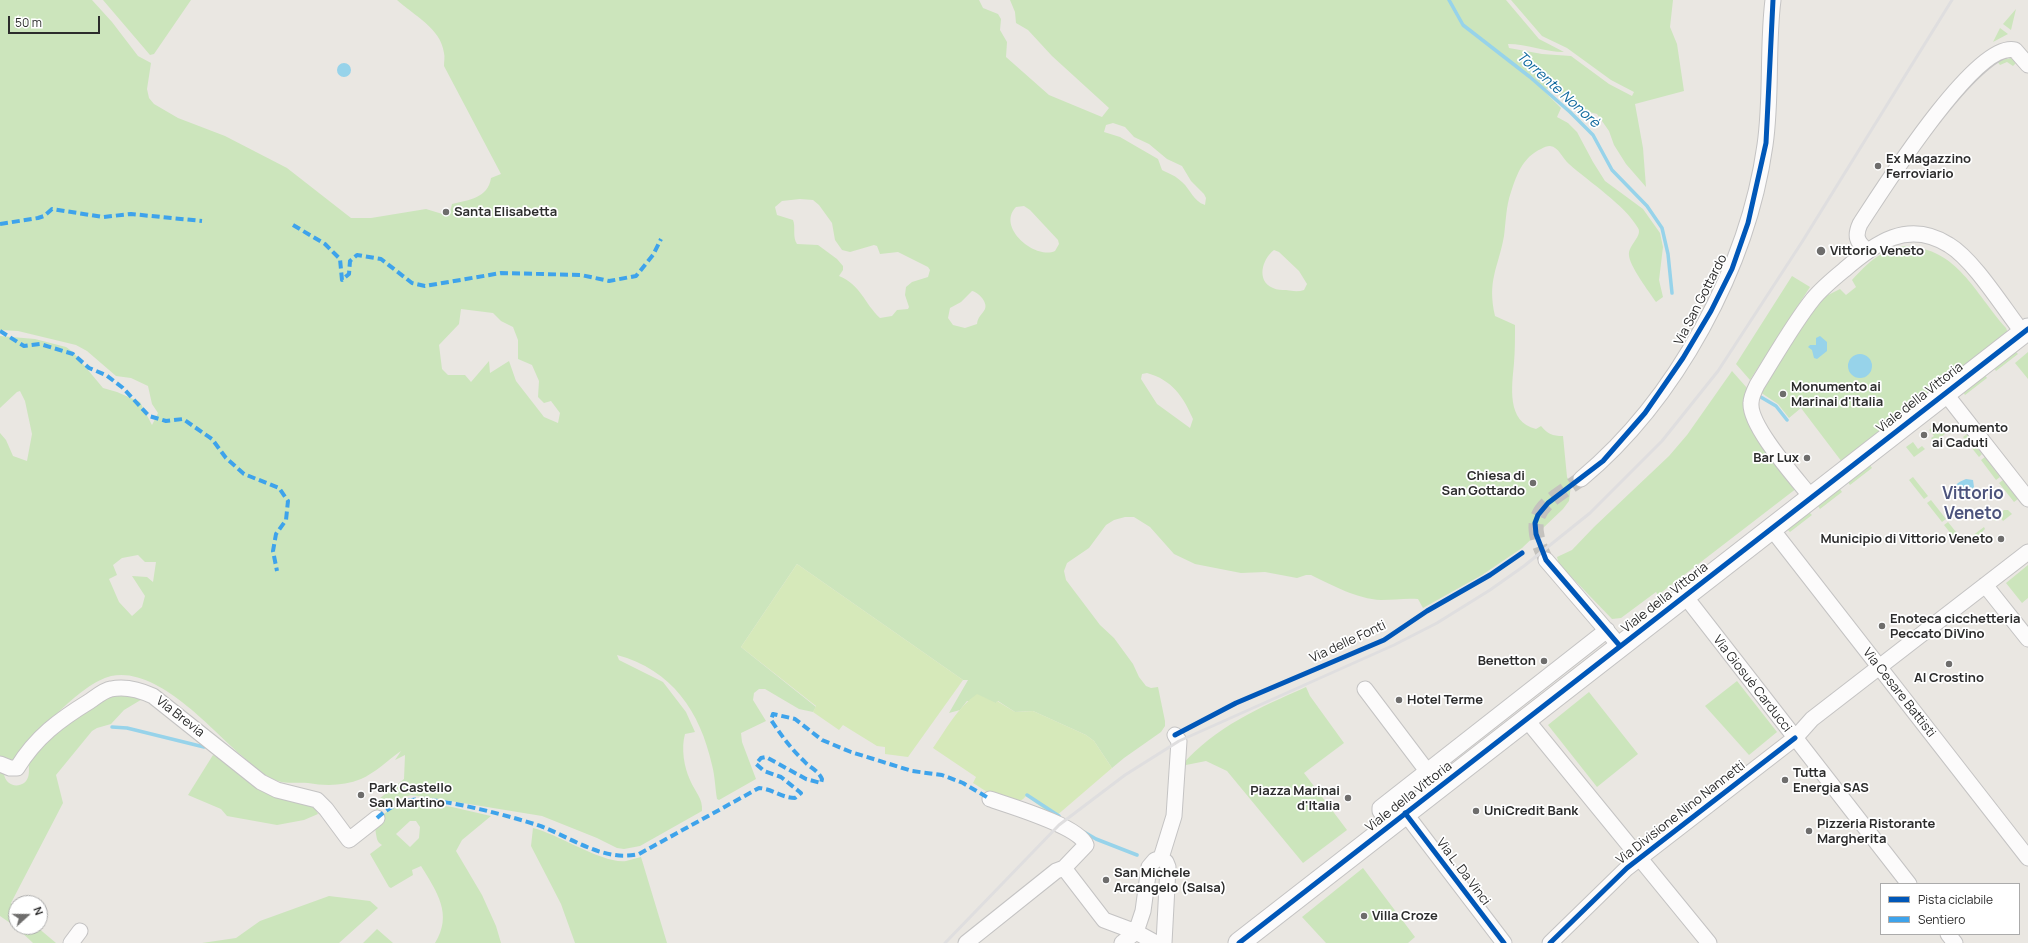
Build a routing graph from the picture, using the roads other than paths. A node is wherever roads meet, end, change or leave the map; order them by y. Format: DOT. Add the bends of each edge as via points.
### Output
graph roads {
  1 [pos="1773,0"];
  2 [pos="2024,59"];
  3 [pos="1867,250"];
  4 [pos="2026,331"];
  5 [pos="1946,393"];
  6 [pos="1581,479"];
  7 [pos="1811,497"];
  8 [pos="2028,499"];
  9 [pos="1771,528"];
  10 [pos="2028,552"];
  11 [pos="1546,560"];
  12 [pos="1985,585"];
  13 [pos="1684,596"];
  14 [pos="1607,630"];
  15 [pos="2028,639"];
  16 [pos="1620,646"];
  17 [pos="1879,667"];
  18 [pos="1365,689"];
  19 [pos="1526,719"];
  20 [pos="1175,735"];
  21 [pos="1795,738"];
  22 [pos="0,764"];
  23 [pos="1432,780"];
  24 [pos="990,799"];
  25 [pos="1392,816"];
  26 [pos="377,818"];
  27 [pos="1161,858"];
  28 [pos="1639,858"];
  29 [pos="2028,858"];
  30 [pos="1064,868"];
  31 [pos="1908,883"];
  32 [pos="80,931"];
  33 [pos="1136,932"];
  34 [pos="1949,935"];
  35 [pos="71,943"];
  36 [pos="966,943"];
  37 [pos="1122,943"];
  38 [pos="1156,943"];
  39 [pos="1164,943"];
  40 [pos="1239,943"];
  41 [pos="1504,943"];
  42 [pos="1550,943"];
  43 [pos="1709,943"];
  44 [pos="1956,943"];
  1 -- 6 [label="street, Via San Gottardo" via="1766,143 1748,223 1732,269 1711,311 1661,391 1618,445"];
  2 -- 3 [label="street" via="2015,50 2007,49 1989,58 1960,86 1926,127 1858,229 1856,239"];
  3 -- 4 [label="street" via="1885,240 1905,234 1924,235 1943,241 1968,262"];
  3 -- 7 [label="street" via="1813,299 1752,396 1752,411 1758,426"];
  4 -- 5 [label="street, Viale della Vittoria"];
  5 -- 7 [label="street, Viale della Vittoria"];
  5 -- 8 [label="street"];
  7 -- 9 [label="street, Viale della Vittoria"];
  9 -- 13 [label="street, Viale della Vittoria"];
  9 -- 17 [label="street, Via Cesare Battisti"];
  10 -- 12 [label="street, Via Divisione Nino Nannetti"];
  11 -- 14 [label="street"];
  12 -- 15 [label="street"];
  12 -- 17 [label="street, Via Divisione Nino Nannetti"];
  13 -- 16 [label="street, Viale della Vittoria"];
  13 -- 21 [label="street, Via Giosuè Carducci"];
  14 -- 16 [label="street"];
  14 -- 23 [label="street, Viale della Vittoria"];
  16 -- 19 [label="street, Viale della Vittoria"];
  17 -- 21 [label="street, Via Divisione Nino Nannetti" via="1812,719"];
  17 -- 29 [label="street, Via Cesare Battisti"];
  18 -- 23 [label="street"];
  19 -- 23 [label="street, Viale della Vittoria"];
  19 -- 28 [label="street"];
  20 -- 27 [label="street" via="1179,741 1175,772 1176,800"];
  21 -- 28 [label="street, Via Divisione Nino Nannetti"];
  21 -- 31 [label="street, Via Giosuè Carducci"];
  22 -- 26 [label="street, Via Brevia" via="17,768 43,734 55,724 110,689 125,688 153,696 261,782 278,790 317,800 349,840"];
  23 -- 25 [label="street, Viale della Vittoria"];
  24 -- 30 [label="street" via="1047,818 1085,840 1084,849"];
  25 -- 40 [label="street, Viale della Vittoria"];
  25 -- 41 [label="street, Via L. Da Vinci"];
  27 -- 33 [label="street" via="1149,867 1143,911"];
  27 -- 39 [label="street" via="1168,867"];
  28 -- 42 [label="street, Via Divisione Nino Nannetti"];
  28 -- 43 [label="street"];
  30 -- 33 [label="street" via="1104,920"];
  30 -- 36 [label="street" via="1056,871"];
  32 -- 35 [label="street"];
  33 -- 37 [label="street"];
  33 -- 38 [label="street"];
  34 -- 44 [label="street"];
}
